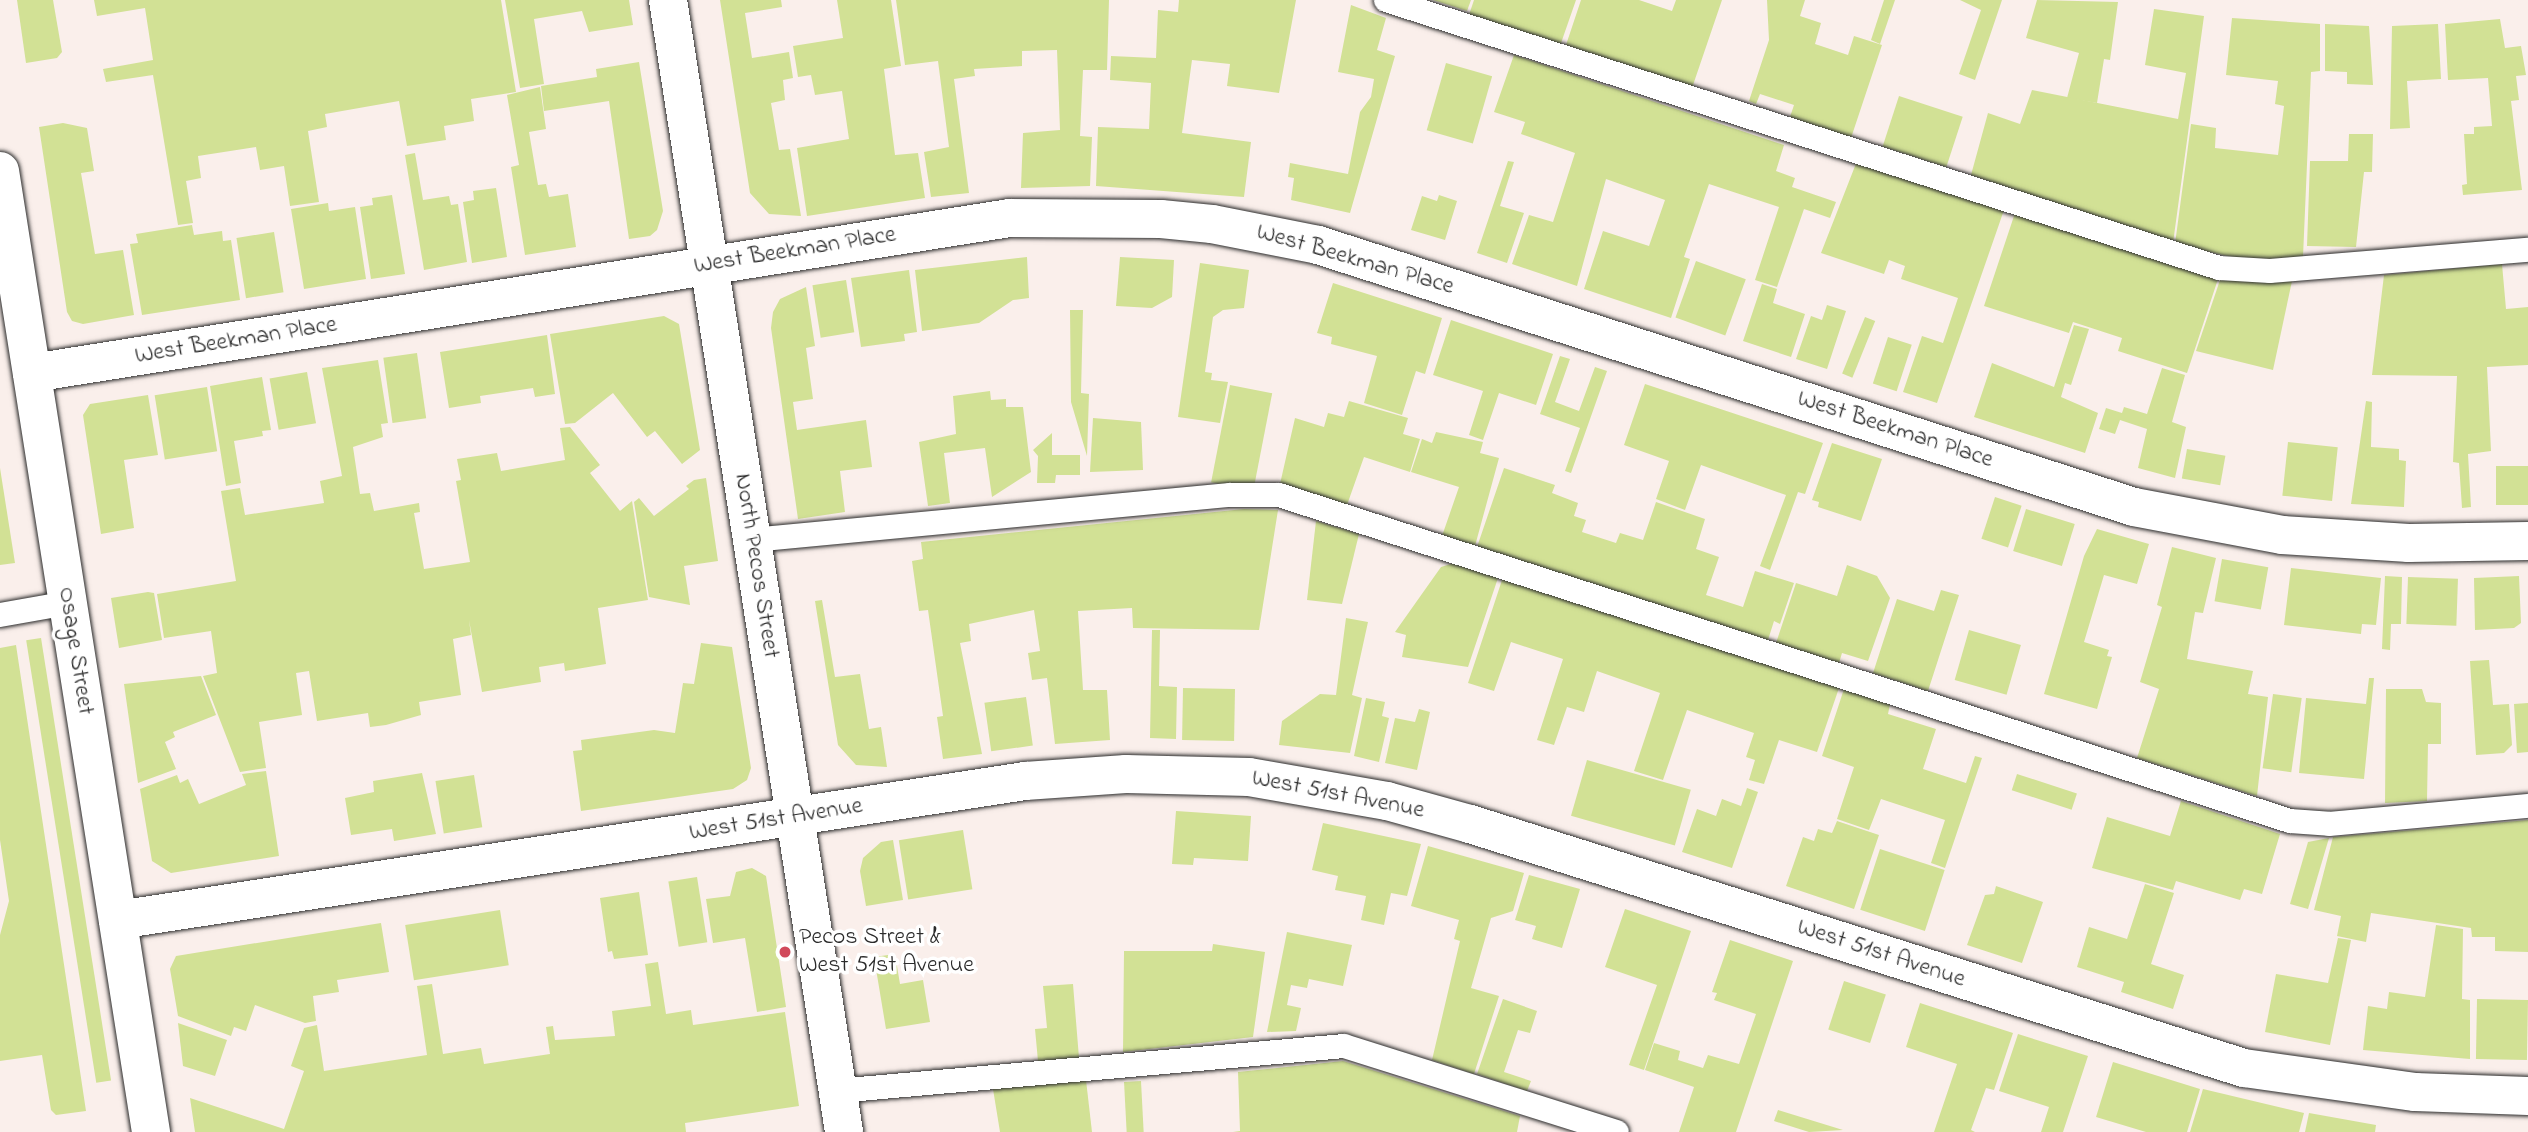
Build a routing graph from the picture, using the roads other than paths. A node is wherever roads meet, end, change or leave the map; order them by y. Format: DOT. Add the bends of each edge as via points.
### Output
graph roads {
  1 [pos="668,0"];
  2 [pos="1386,0"];
  3 [pos="0,171"];
  4 [pos="2528,250"];
  5 [pos="709,264"];
  6 [pos="32,373"];
  7 [pos="752,540"];
  8 [pos="2528,541"];
  9 [pos="68,603"];
  10 [pos="0,615"];
  11 [pos="2528,806"];
  12 [pos="795,817"];
  13 [pos="118,920"];
  14 [pos="838,1091"];
  15 [pos="2528,1096"];
  16 [pos="149,1132"];
  17 [pos="844,1132"];
  18 [pos="1617,1132"];
  1 -- 5 [label="street, North Pecos Street"];
  2 -- 4 [label="lane" via="2219,268 2270,271"];
  3 -- 6 [label="street, Osage Street"];
  5 -- 6 [label="street, West Beekman Place"];
  5 -- 7 [label="street, North Pecos Street"];
  5 -- 8 [label="street, West Beekman Place" via="1009,218 1109,216 1212,224 1318,245 2134,507 2282,535 2409,543"];
  6 -- 9 [label="street, Osage Street"];
  7 -- 11 [label="lane" via="1230,495 1279,495 2290,821 2329,824"];
  7 -- 12 [label="street, North Pecos Street"];
  9 -- 10 [label="lane"];
  9 -- 13 [label="street, Osage Street"];
  12 -- 13 [label="street, West 51st Avenue"];
  12 -- 14 [label="street, North Pecos Street"];
  12 -- 15 [label="street, West 51st Avenue" via="1072,776 1249,776 1305,785 1470,824 2244,1068 2390,1090"];
  13 -- 16 [label="street, Osage Street"];
  14 -- 17 [label="street, North Pecos Street"];
  14 -- 18 [label="lane" via="1344,1046"];
}
